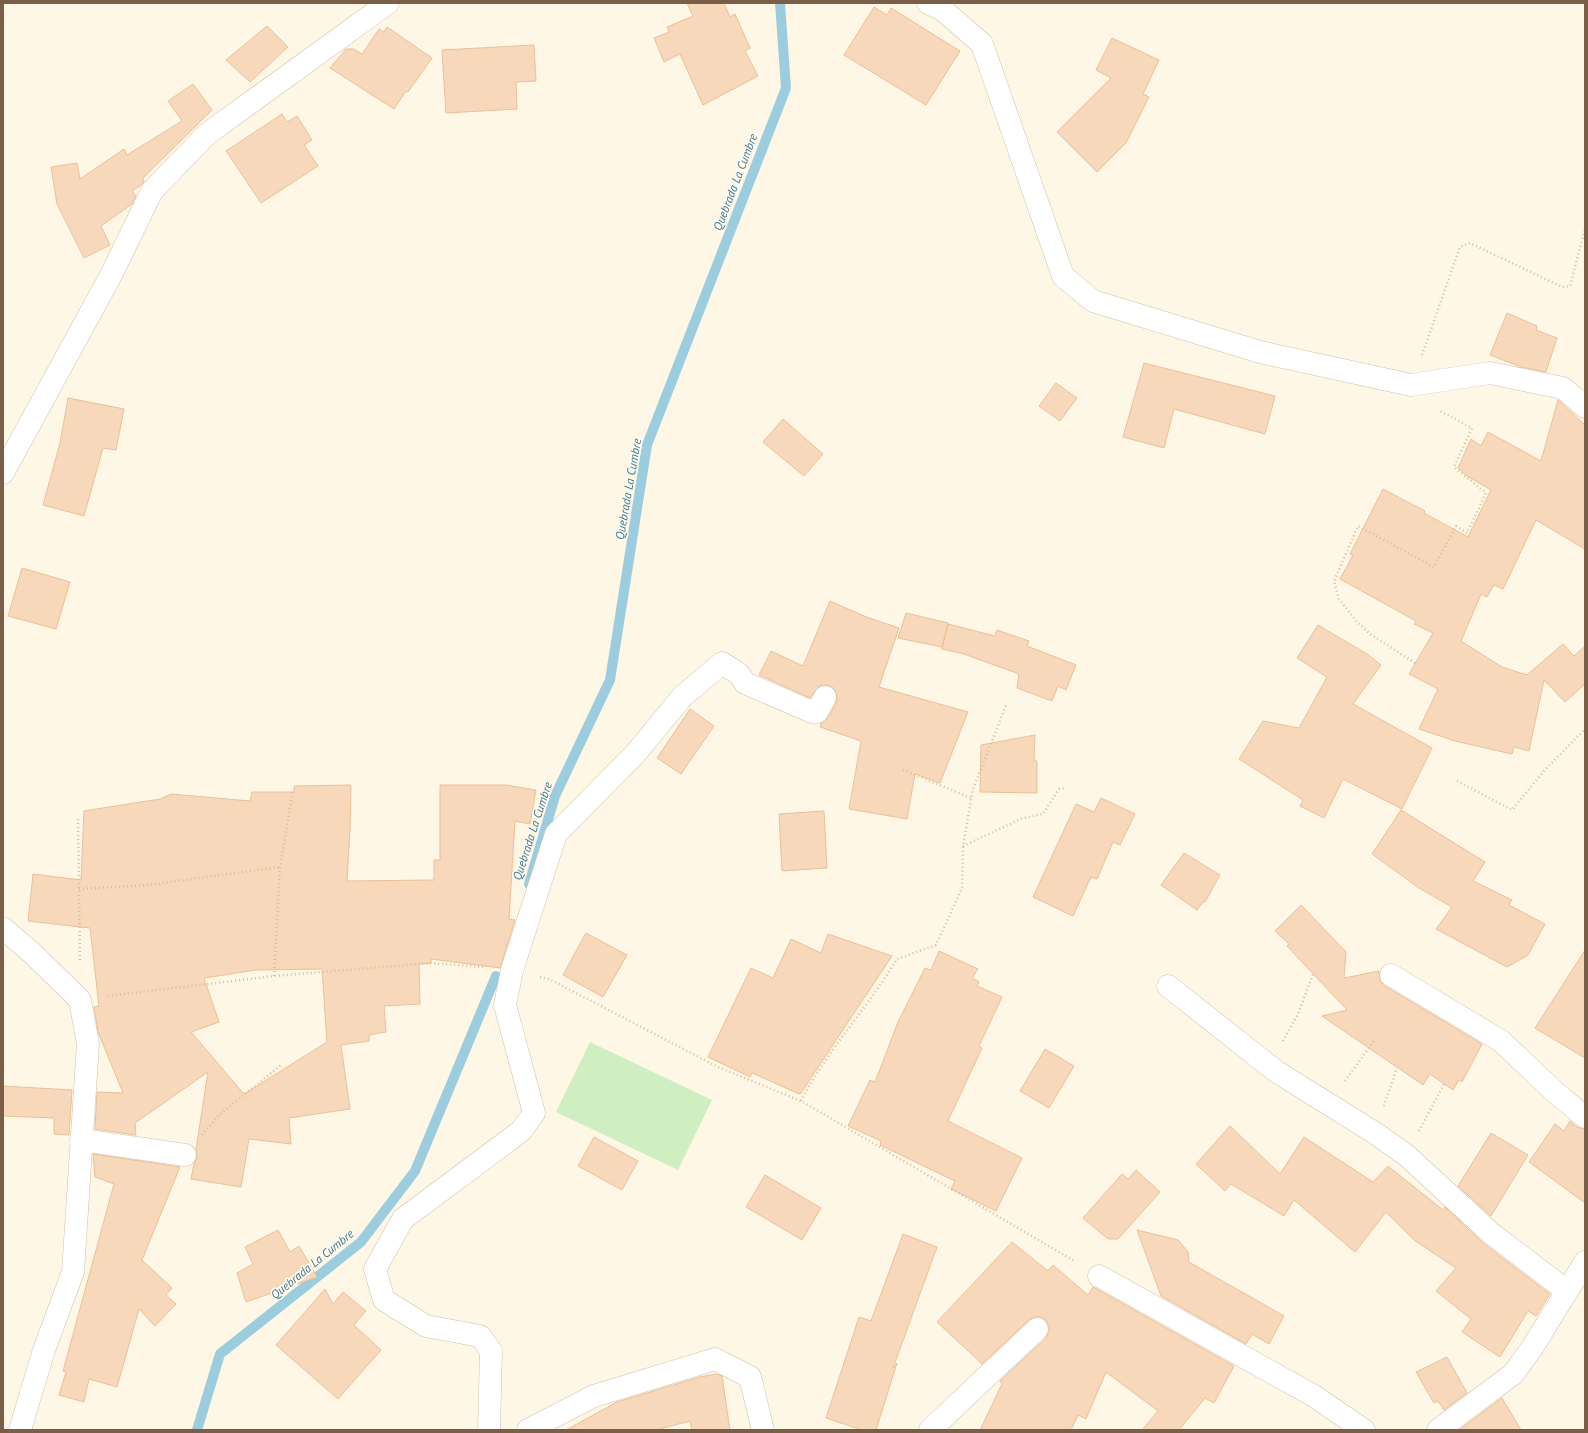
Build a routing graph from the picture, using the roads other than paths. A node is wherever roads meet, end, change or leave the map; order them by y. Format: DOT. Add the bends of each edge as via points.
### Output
graph roads {
  1 [pos="388,3"];
  2 [pos="928,3"];
  3 [pos="1585,407"];
  4 [pos="3,473"];
  5 [pos="825,697"];
  6 [pos="3,928"];
  7 [pos="1391,976"];
  8 [pos="1168,986"];
  9 [pos="1585,1117"];
  10 [pos="82,1140"];
  11 [pos="185,1154"];
  12 [pos="1585,1262"];
  13 [pos="1099,1276"];
  14 [pos="1567,1292"];
  15 [pos="1037,1329"];
  16 [pos="20,1430"];
  17 [pos="489,1430"];
  18 [pos="528,1430"];
  19 [pos="763,1430"];
  20 [pos="930,1430"];
  21 [pos="1364,1430"];
  22 [pos="1438,1430"];
  1 -- 4 [label="street" via="207,134 152,191 110,277"];
  2 -- 3 [label="street" via="943,10 982,44 1063,276 1093,301 1260,352 1411,385 1490,373 1563,388"];
  5 -- 17 [label="street" via="817,712 812,712 745,683 739,674 722,663 682,697 636,753 556,834 512,970 505,1005 534,1113 521,1131 403,1219 375,1269 384,1300 426,1326 480,1336 491,1351"];
  6 -- 10 [label="street" via="80,1000 88,1044"];
  7 -- 9 [label="street" via="1501,1041"];
  8 -- 14 [label="street" via="1268,1066 1406,1155 1492,1234"];
  10 -- 11 [label="street"];
  10 -- 16 [label="street" via="73,1272 44,1350"];
  12 -- 14 [label="street"];
  13 -- 21 [label="street" via="1314,1396"];
  14 -- 22 [label="street" via="1513,1374"];
  15 -- 20 [label="street"];
  18 -- 19 [label="street" via="594,1396 715,1359 750,1377"];
}
